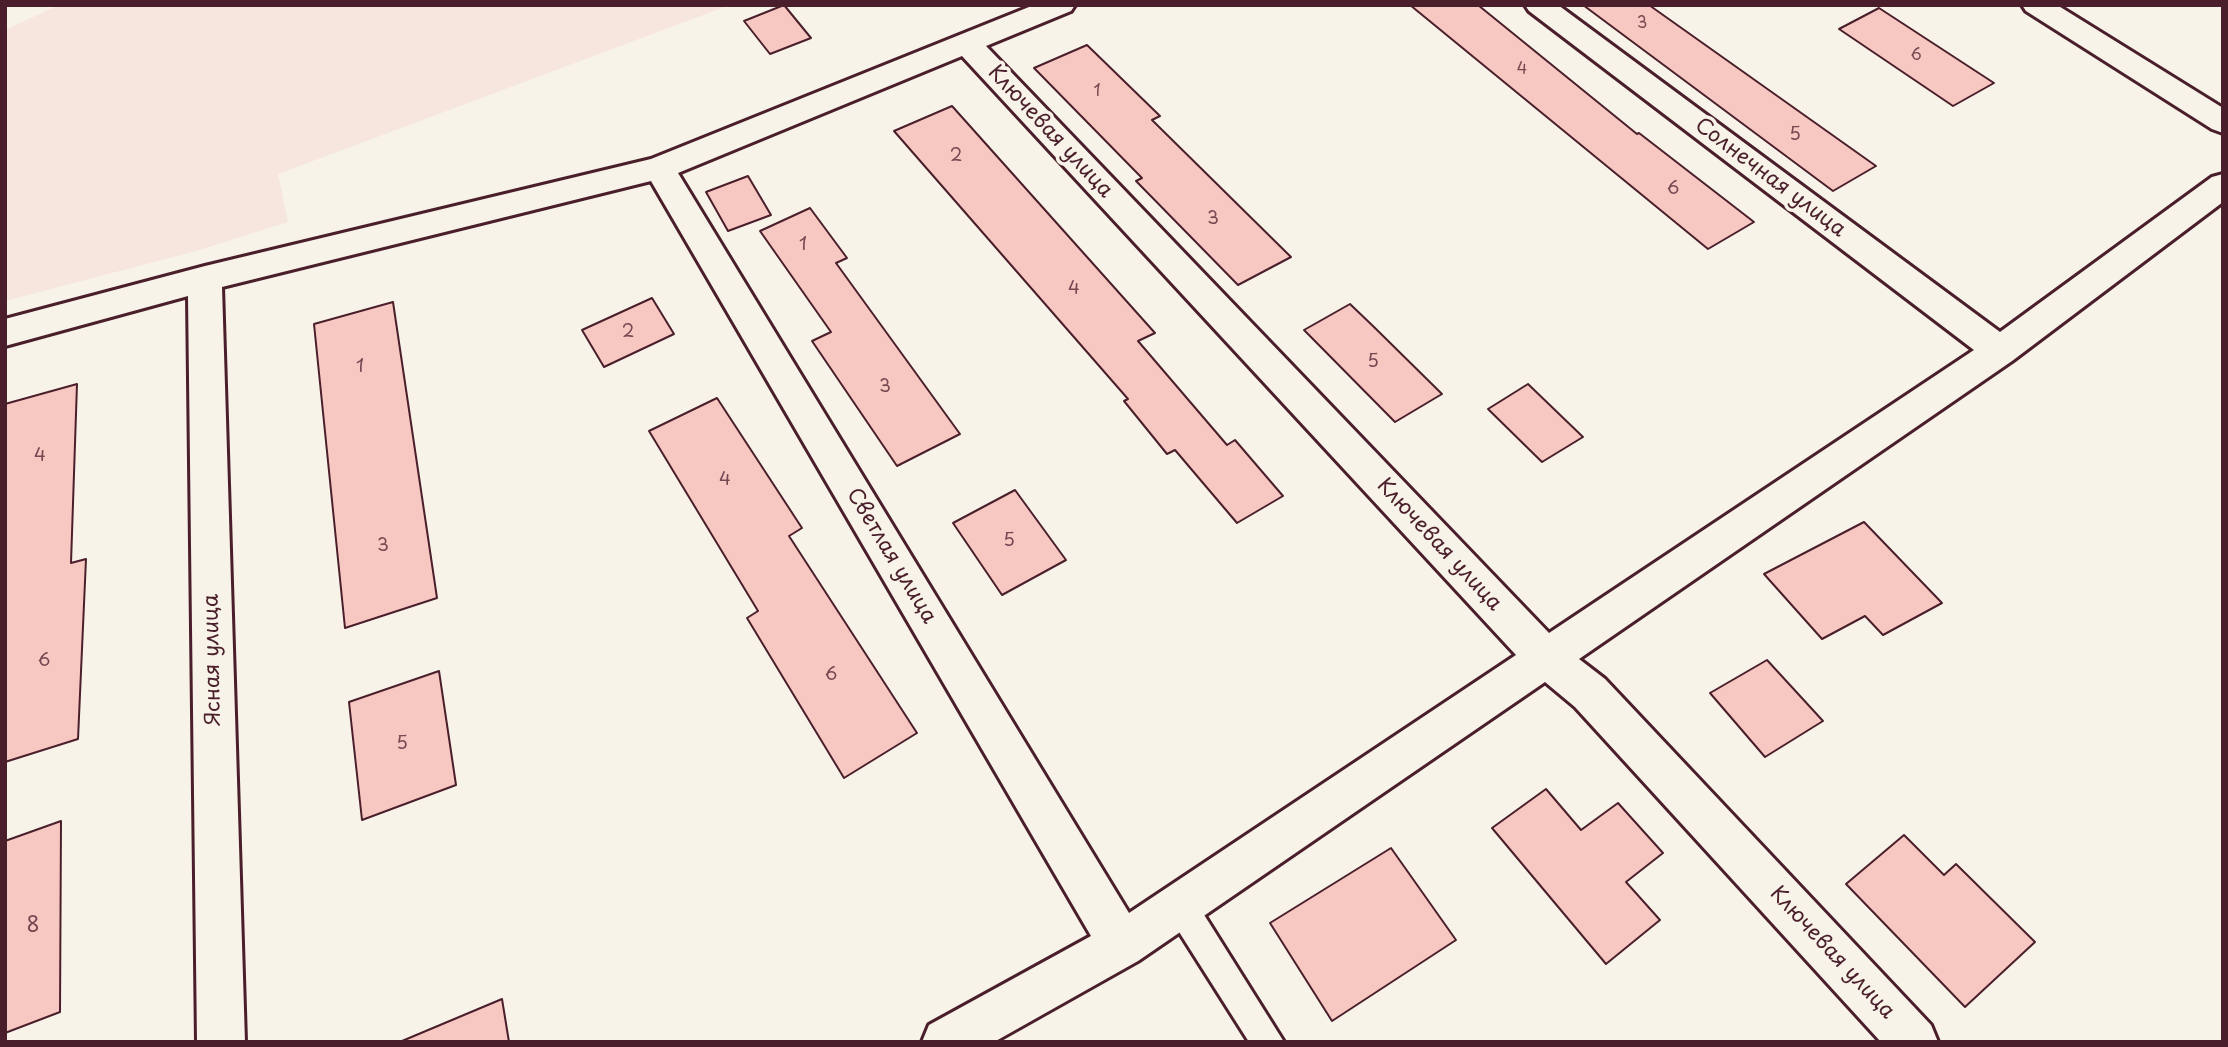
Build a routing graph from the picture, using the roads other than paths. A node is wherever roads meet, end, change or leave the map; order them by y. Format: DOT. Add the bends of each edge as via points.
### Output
graph roads {
  1 [pos="1061,5"];
  2 [pos="1539,5"];
  3 [pos="2036,5"];
  4 [pos="967,44"];
  5 [pos="2223,122"];
  6 [pos="659,168"];
  7 [pos="2223,185"];
  8 [pos="205,279"];
  9 [pos="5,333"];
  10 [pos="2000,351"];
  11 [pos="1545,657"];
  12 [pos="1180,905"];
  13 [pos="1122,944"];
  14 [pos="221,1042"];
  15 [pos="946,1042"];
  16 [pos="1268,1042"];
  17 [pos="1914,1042"];
  1 -- 4 [label="street"];
  2 -- 10 [label="street, Солнечная улица"];
  3 -- 5 [label="street"];
  4 -- 6 [label="street"];
  4 -- 11 [label="street, Ключевая улица"];
  6 -- 8 [label="street"];
  6 -- 13 [label="street, Светлая улица"];
  7 -- 10 [label="street"];
  8 -- 9 [label="street"];
  8 -- 14 [label="street, Ясная улица"];
  10 -- 11 [label="street"];
  11 -- 12 [label="street"];
  11 -- 17 [label="street, Ключевая улица" via="1590,693"];
  12 -- 13 [label="street"];
  12 -- 16 [label="lane"];
  13 -- 15 [label="street"];
}
